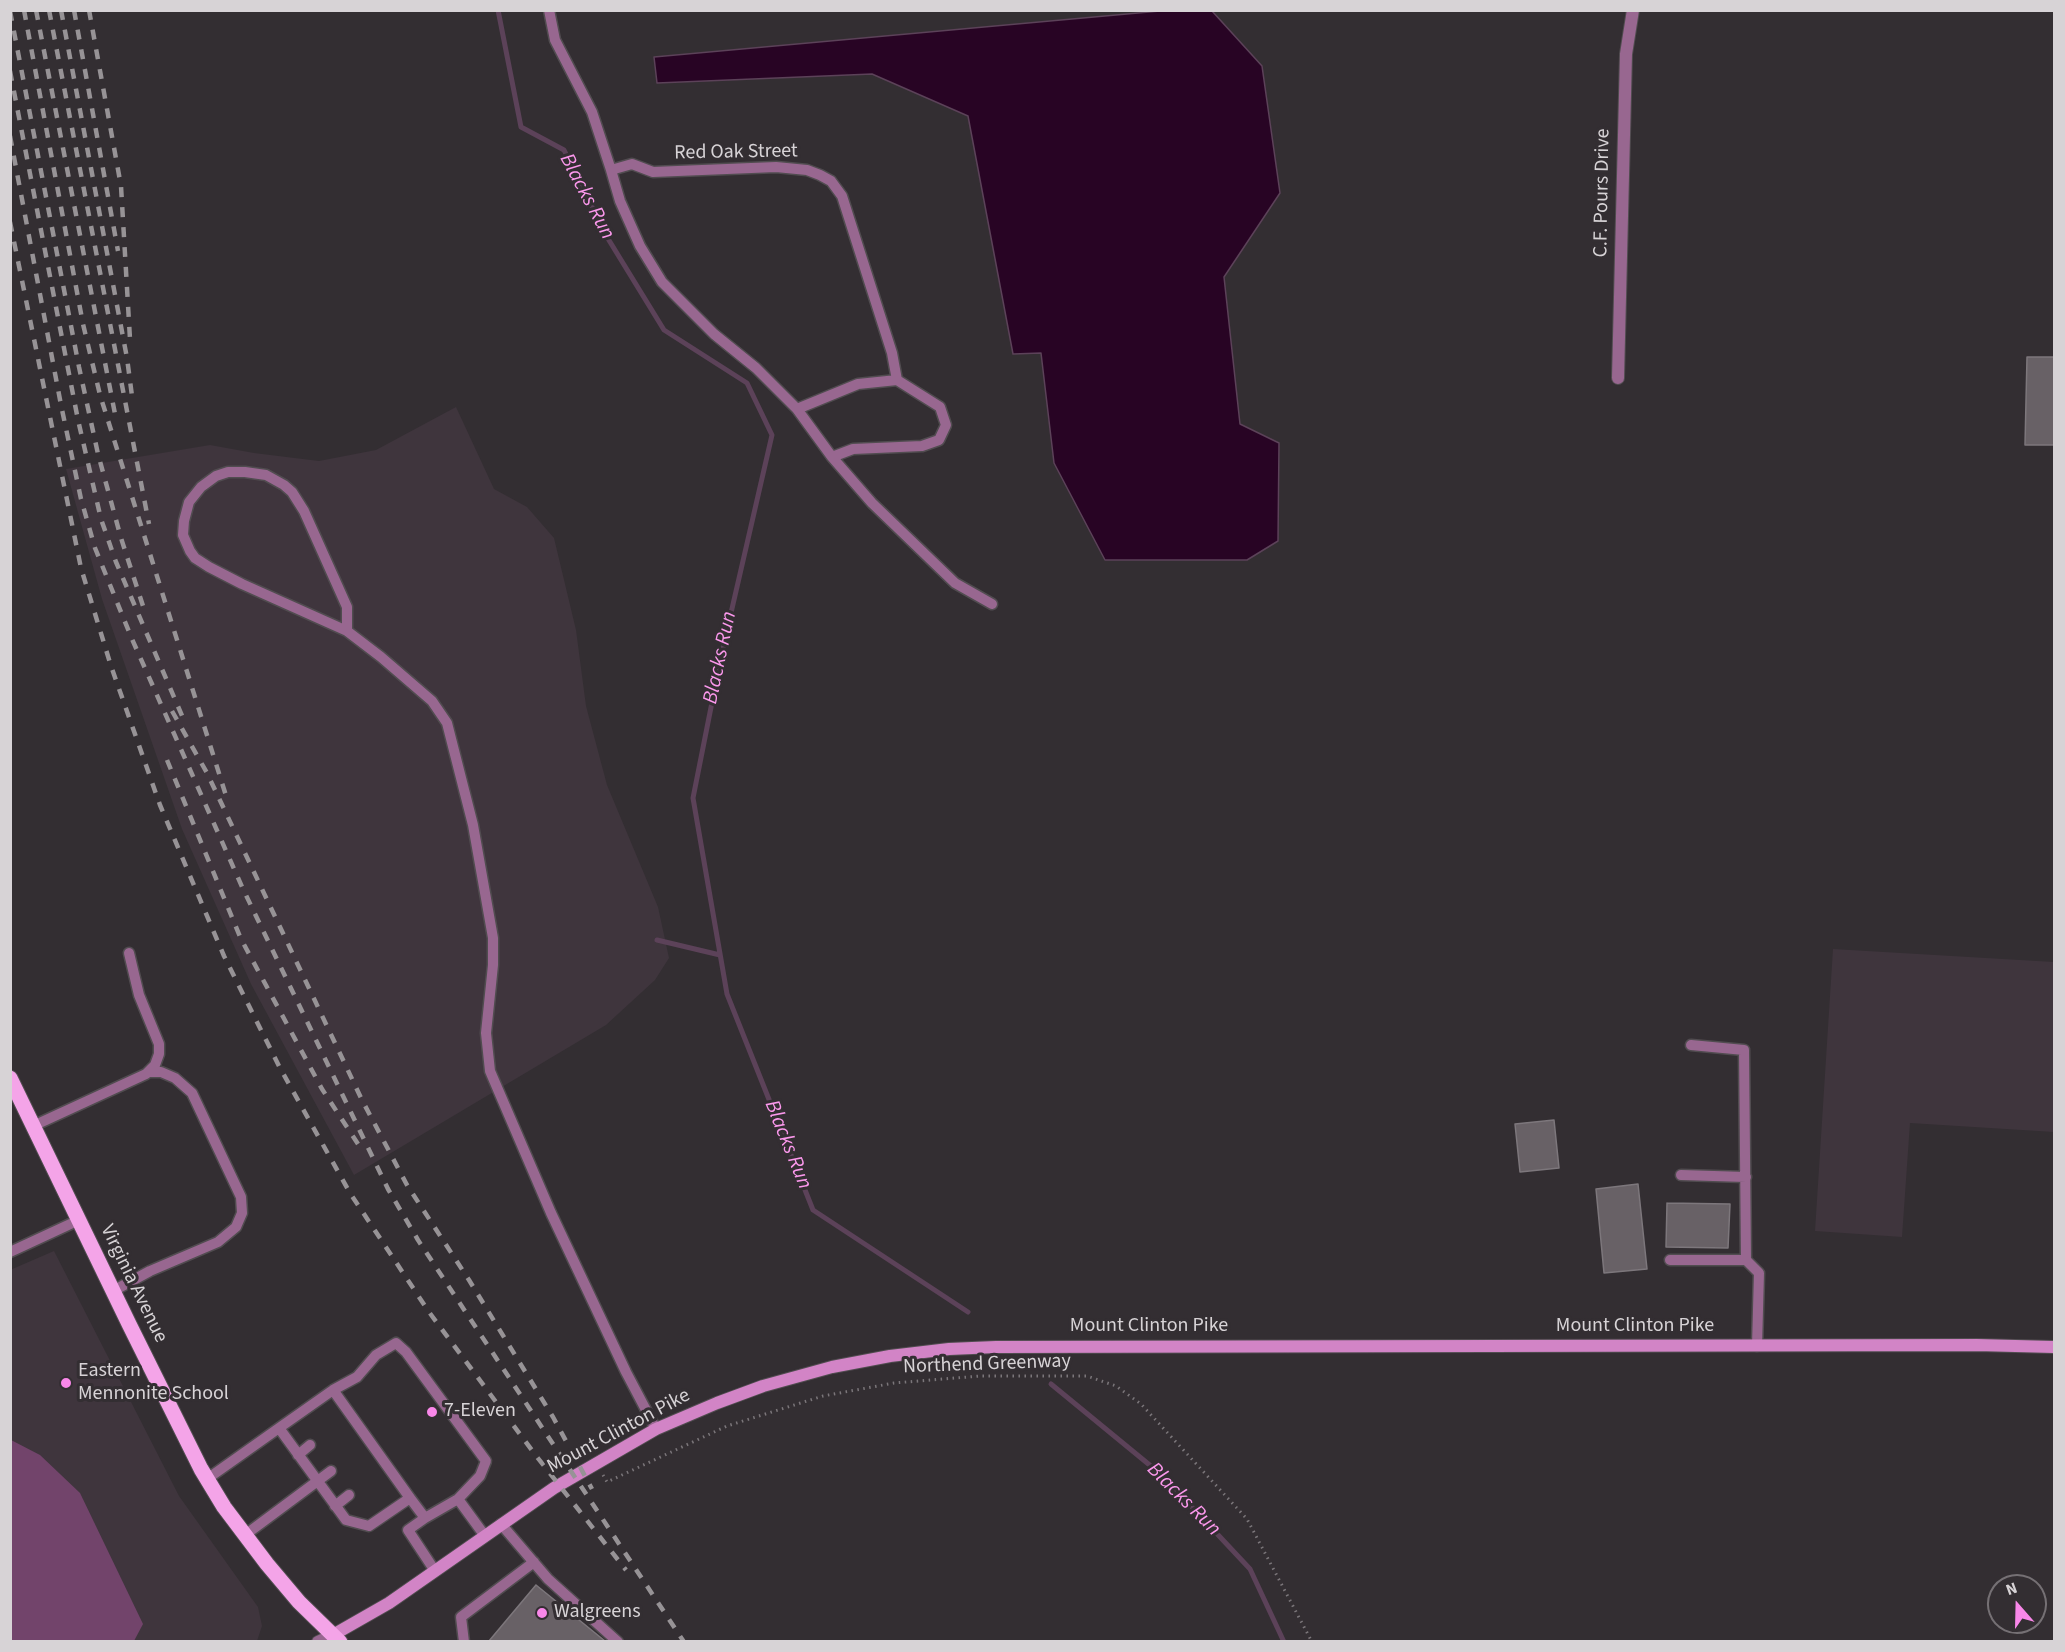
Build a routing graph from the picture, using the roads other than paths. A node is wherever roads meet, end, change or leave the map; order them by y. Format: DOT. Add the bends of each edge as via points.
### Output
graph roads {
  1 [pos="549,10"];
  2 [pos="1634,10"];
  3 [pos="610,170"];
  4 [pos="1618,378"];
  5 [pos="897,380"];
  6 [pos="797,409"];
  7 [pos="832,457"];
  8 [pos="992,604"];
  9 [pos="347,631"];
  10 [pos="129,953"];
  11 [pos="1691,1046"];
  12 [pos="148,1072"];
  13 [pos="10,1078"];
  14 [pos="33,1126"];
  15 [pos="1681,1175"];
  16 [pos="1746,1177"];
  17 [pos="79,1220"];
  18 [pos="10,1252"];
  19 [pos="1670,1260"];
  20 [pos="1746,1260"];
  21 [pos="113,1292"];
  22 [pos="1757,1346"];
  23 [pos="2055,1347"];
  24 [pos="333,1390"];
  25 [pos="350,1415"];
  26 [pos="341,1422"];
  27 [pos="279,1428"];
  28 [pos="656,1429"];
  29 [pos="310,1445"];
  30 [pos="298,1455"];
  31 [pos="331,1472"];
  32 [pos="207,1479"];
  33 [pos="317,1482"];
  34 [pos="349,1495"];
  35 [pos="410,1498"];
  36 [pos="458,1498"];
  37 [pos="335,1506"];
  38 [pos="425,1518"];
  39 [pos="501,1524"];
  40 [pos="245,1535"];
  41 [pos="485,1536"];
  42 [pos="534,1562"];
  43 [pos="435,1571"];
  44 [pos="336,1638"];
  45 [pos="318,1641"];
  46 [pos="464,1641"];
  47 [pos="618,1641"];
  1 -- 3 [label="lane" via="555,40 592,112"];
  2 -- 4 [label="street, C.F. Pours Drive" via="1626,54"];
  3 -- 5 [label="lane, Red Oak Street" via="632,164 652,172 776,167 807,170 831,181 842,196"];
  3 -- 6 [label="lane" via="640,246 662,282"];
  5 -- 6 [label="lane" via="858,384"];
  5 -- 7 [label="lane" via="940,407 946,425 939,440 922,446 853,449"];
  6 -- 7 [label="lane"];
  7 -- 8 [label="lane" via="872,503 955,583"];
  9 -- 9 [label="lane" via="242,584 195,558 183,535 184,521 189,502 201,487 216,476 244,472 266,475 292,492 347,607"];
  9 -- 28 [label="lane" via="432,701 447,723 472,825 493,938 486,1042 492,1080 551,1213"];
  10 -- 12 [label="lane" via="139,995 159,1044 157,1060"];
  11 -- 16 [label="lane" via="1744,1050"];
  12 -- 14 [label="lane"];
  12 -- 21 [label="lane" via="176,1078 192,1093 241,1197 242,1213 236,1227 219,1242 150,1271"];
  13 -- 14 [label="main road, Virginia Avenue"];
  14 -- 17 [label="main road, Virginia Avenue"];
  15 -- 16 [label="lane"];
  16 -- 20 [label="lane"];
  17 -- 18 [label="lane"];
  17 -- 21 [label="main road, Virginia Avenue"];
  19 -- 20 [label="lane"];
  20 -- 22 [label="lane" via="1759,1272"];
  21 -- 32 [label="main road, Virginia Avenue"];
  22 -- 23 [label="main road, Mount Clinton Pike"];
  22 -- 28 [label="main road, Mount Clinton Pike" via="949,1349 878,1358 809,1373 740,1394"];
  24 -- 25 [label="lane"];
  24 -- 27 [label="lane"];
  24 -- 36 [label="lane" via="357,1377 376,1355 396,1343 486,1461 480,1476"];
  25 -- 26 [label="lane"];
  25 -- 35 [label="lane" via="365,1446"];
  27 -- 30 [label="lane"];
  27 -- 32 [label="lane"];
  28 -- 39 [label="main road, Mount Clinton Pike"];
  29 -- 30 [label="lane"];
  30 -- 33 [label="lane"];
  31 -- 33 [label="lane"];
  32 -- 40 [label="main road, Virginia Avenue"];
  33 -- 37 [label="lane"];
  33 -- 40 [label="lane"];
  34 -- 37 [label="lane"];
  35 -- 37 [label="lane" via="369,1526 346,1520"];
  35 -- 38 [label="lane"];
  36 -- 38 [label="lane"];
  36 -- 41 [label="lane"];
  38 -- 43 [label="lane" via="408,1530"];
  39 -- 41 [label="main road, Mount Clinton Pike"];
  39 -- 42 [label="lane"];
  40 -- 44 [label="main road, Virginia Avenue" via="299,1602"];
  41 -- 43 [label="main road, Mount Clinton Pike"];
  42 -- 46 [label="lane" via="461,1617"];
  42 -- 47 [label="lane"];
  43 -- 44 [label="main road, Mount Clinton Pike"];
  44 -- 45 [label="street, Mount Clinton Pike"];
}
